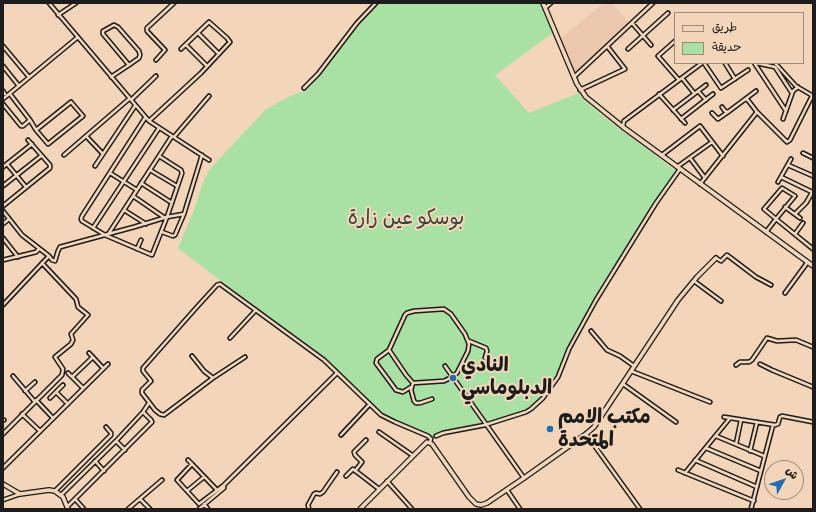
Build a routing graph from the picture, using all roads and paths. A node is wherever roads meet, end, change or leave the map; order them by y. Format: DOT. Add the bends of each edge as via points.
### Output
graph roads {
  1 [pos="49,3"];
  2 [pos="76,3"];
  3 [pos="174,3"];
  4 [pos="376,3"];
  5 [pos="543,3"];
  6 [pos="551,3"];
  7 [pos="653,3"];
  8 [pos="545,8"];
  9 [pos="668,13"];
  10 [pos="58,14"];
  11 [pos="632,23"];
  12 [pos="198,33"];
  13 [pos="643,35"];
  14 [pos="78,38"];
  15 [pos="674,42"];
  16 [pos="186,45"];
  17 [pos="651,45"];
  18 [pos="3,46"];
  19 [pos="607,46"];
  20 [pos="181,49"];
  21 [pos="628,49"];
  22 [pos="219,54"];
  23 [pos="156,60"];
  24 [pos="702,64"];
  25 [pos="704,64"];
  26 [pos="726,64"];
  27 [pos="755,64"];
  28 [pos="761,64"];
  29 [pos="776,64"];
  30 [pos="129,65"];
  31 [pos="3,66"];
  32 [pos="207,66"];
  33 [pos="748,70"];
  34 [pos="156,76"];
  35 [pos="29,77"];
  36 [pos="111,77"];
  37 [pos="574,77"];
  38 [pos="681,79"];
  39 [pos="735,79"];
  40 [pos="706,85"];
  41 [pos="19,86"];
  42 [pos="798,87"];
  43 [pos="304,88"];
  44 [pos="580,90"];
  45 [pos="698,90"];
  46 [pos="756,91"];
  47 [pos="694,93"];
  48 [pos="792,93"];
  49 [pos="10,94"];
  50 [pos="659,94"];
  51 [pos="714,94"];
  52 [pos="209,96"];
  53 [pos="813,96"];
  54 [pos="3,99"];
  55 [pos="130,100"];
  56 [pos="706,100"];
  57 [pos="744,100"];
  58 [pos="3,104"];
  59 [pos="135,106"];
  60 [pos="722,106"];
  61 [pos="673,110"];
  62 [pos="786,111"];
  63 [pos="728,112"];
  64 [pos="757,112"];
  65 [pos="712,113"];
  66 [pos="145,118"];
  67 [pos="681,119"];
  68 [pos="783,119"];
  69 [pos="30,120"];
  70 [pos="149,122"];
  71 [pos="685,124"];
  72 [pos="623,127"];
  73 [pos="158,128"];
  74 [pos="36,130"];
  75 [pos="86,136"];
  76 [pos="173,137"];
  77 [pos="28,140"];
  78 [pos="712,142"];
  79 [pos="32,144"];
  80 [pos="803,153"];
  81 [pos="103,154"];
  82 [pos="662,154"];
  83 [pos="64,155"];
  84 [pos="202,155"];
  85 [pos="41,156"];
  86 [pos="159,156"];
  87 [pos="724,156"];
  88 [pos="690,158"];
  89 [pos="813,158"];
  90 [pos="791,159"];
  91 [pos="209,160"];
  92 [pos="7,164"];
  93 [pos="788,164"];
  94 [pos="95,166"];
  95 [pos="3,167"];
  96 [pos="678,168"];
  97 [pos="150,170"];
  98 [pos="110,173"];
  99 [pos="17,175"];
  100 [pos="813,176"];
  101 [pos="781,177"];
  102 [pos="705,178"];
  103 [pos="124,181"];
  104 [pos="141,182"];
  105 [pos="778,182"];
  106 [pos="700,184"];
  107 [pos="3,186"];
  108 [pos="177,186"];
  109 [pos="26,187"];
  110 [pos="137,190"];
  111 [pos="812,191"];
  112 [pos="133,196"];
  113 [pos="172,203"];
  114 [pos="3,206"];
  115 [pos="786,207"];
  116 [pos="124,210"];
  117 [pos="3,211"];
  118 [pos="184,214"];
  119 [pos="795,214"];
  120 [pos="166,217"];
  121 [pos="800,218"];
  122 [pos="9,219"];
  123 [pos="776,219"];
  124 [pos="803,223"];
  125 [pos="3,224"];
  126 [pos="146,224"];
  127 [pos="93,228"];
  128 [pos="162,232"];
  129 [pos="766,232"];
  130 [pos="109,234"];
  131 [pos="795,234"];
  132 [pos="105,235"];
  133 [pos="3,238"];
  134 [pos="141,240"];
  135 [pos="812,247"];
  136 [pos="39,249"];
  137 [pos="137,249"];
  138 [pos="49,256"];
  139 [pos="18,257"];
  140 [pos="716,258"];
  141 [pos="3,260"];
  142 [pos="42,263"];
  143 [pos="807,263"];
  144 [pos="813,266"];
  145 [pos="694,281"];
  146 [pos="771,285"];
  147 [pos="785,293"];
  148 [pos="721,301"];
  149 [pos="3,305"];
  150 [pos="256,310"];
  151 [pos="591,331"];
  152 [pos="230,338"];
  153 [pos="469,341"];
  154 [pos="813,347"];
  155 [pos="389,350"];
  156 [pos="89,354"];
  157 [pos="192,356"];
  158 [pos="93,357"];
  159 [pos="246,357"];
  160 [pos="485,358"];
  161 [pos="108,364"];
  162 [pos="760,364"];
  163 [pos="736,365"];
  164 [pos="445,366"];
  165 [pos="635,366"];
  166 [pos="103,368"];
  167 [pos="632,371"];
  168 [pos="68,373"];
  169 [pos="337,373"];
  170 [pos="13,376"];
  171 [pos="72,377"];
  172 [pos="452,377"];
  173 [pos="213,378"];
  174 [pos="35,382"];
  175 [pos="413,383"];
  176 [pos="623,384"];
  177 [pos="64,385"];
  178 [pos="813,386"];
  179 [pos="411,387"];
  180 [pos="83,388"];
  181 [pos="26,391"];
  182 [pos="56,392"];
  183 [pos="50,398"];
  184 [pos="432,399"];
  185 [pos="35,401"];
  186 [pos="710,402"];
  187 [pos="149,403"];
  188 [pos="68,404"];
  189 [pos="369,405"];
  190 [pos="143,412"];
  191 [pos="22,414"];
  192 [pos="724,417"];
  193 [pos="53,418"];
  194 [pos="730,418"];
  195 [pos="742,420"];
  196 [pos="676,422"];
  197 [pos="757,422"];
  198 [pos="813,422"];
  199 [pos="486,424"];
  200 [pos="773,425"];
  201 [pos="106,427"];
  202 [pos="40,431"];
  203 [pos="379,432"];
  204 [pos="3,434"];
  205 [pos="586,434"];
  206 [pos="341,435"];
  207 [pos="436,436"];
  208 [pos="716,436"];
  209 [pos="366,440"];
  210 [pos="116,441"];
  211 [pos="430,442"];
  212 [pos="736,444"];
  213 [pos="706,448"];
  214 [pos="125,450"];
  215 [pos="750,450"];
  216 [pos="412,455"];
  217 [pos="764,456"];
  218 [pos="188,460"];
  219 [pos="695,460"];
  220 [pos="95,461"];
  221 [pos="192,464"];
  222 [pos="3,468"];
  223 [pos="678,470"];
  224 [pos="761,470"];
  225 [pos="104,471"];
  226 [pos="355,471"];
  227 [pos="337,472"];
  228 [pos="685,473"];
  229 [pos="346,476"];
  230 [pos="204,477"];
  231 [pos="524,478"];
  232 [pos="162,480"];
  233 [pos="386,481"];
  234 [pos="3,484"];
  235 [pos="224,485"];
  236 [pos="757,487"];
  237 [pos="379,489"];
  238 [pos="217,490"];
  239 [pos="507,490"];
  240 [pos="55,491"];
  241 [pos="187,492"];
  242 [pos="20,494"];
  243 [pos="61,495"];
  244 [pos="75,499"];
  245 [pos="140,499"];
  246 [pos="3,500"];
  247 [pos="754,501"];
  248 [pos="204,504"];
  249 [pos="68,508"];
  250 [pos="84,509"];
  251 [pos="128,509"];
  252 [pos="150,509"];
  253 [pos="199,509"];
  254 [pos="208,509"];
  255 [pos="309,509"];
  256 [pos="360,509"];
  257 [pos="412,509"];
  258 [pos="520,509"];
  259 [pos="640,509"];
  260 [pos="751,509"];
  1 -- 10 [label="street"];
  2 -- 10 [label="street"];
  3 -- 23 [label="street" via="147,28 165,50"];
  4 -- 43 [label="street"];
  5 -- 8 [label="main road"];
  6 -- 8 [label="street"];
  7 -- 11 [label="street"];
  8 -- 37 [label="main road"];
  9 -- 13 [label="street"];
  10 -- 14 [label="street"];
  11 -- 13 [label="street"];
  11 -- 19 [label="street"];
  12 -- 16 [label="street"];
  12 -- 22 [label="street"];
  12 -- 22 [label="street" via="209,22 227,38 230,42"];
  13 -- 17 [label="street"];
  13 -- 21 [label="street"];
  14 -- 35 [label="street"];
  14 -- 36 [label="street"];
  15 -- 38 [label="street" via="658,56"];
  16 -- 20 [label="street"];
  16 -- 32 [label="street"];
  18 -- 35 [label="street"];
  19 -- 37 [label="street"];
  19 -- 44 [label="street" via="625,69"];
  22 -- 32 [label="street"];
  24 -- 38 [label="street"];
  25 -- 39 [label="street" via="721,88"];
  26 -- 39 [label="street"];
  27 -- 62 [label="street"];
  28 -- 48 [label="street" via="775,67"];
  29 -- 42 [label="street"];
  30 -- 30 [label="street" via="140,57 139,51 114,25 103,34"];
  30 -- 36 [label="street"];
  31 -- 41 [label="street"];
  32 -- 70 [label="street"];
  33 -- 39 [label="street"];
  34 -- 55 [label="street"];
  35 -- 41 [label="street"];
  36 -- 55 [label="street"];
  37 -- 44 [label="main road"];
  38 -- 47 [label="street"];
  38 -- 50 [label="street"];
  40 -- 45 [label="street"];
  41 -- 49 [label="street"];
  42 -- 48 [label="street"];
  42 -- 53 [label="street"];
  44 -- 72 [label="main road"];
  45 -- 47 [label="street"];
  45 -- 56 [label="street"];
  46 -- 57 [label="street"];
  47 -- 61 [label="street"];
  48 -- 62 [label="street"];
  49 -- 54 [label="street"];
  49 -- 69 [label="street"];
  50 -- 61 [label="street"];
  50 -- 72 [label="street" via="624,121"];
  51 -- 56 [label="street"];
  52 -- 76 [label="street"];
  53 -- 64 [label="street" via="787,142"];
  55 -- 59 [label="street"];
  55 -- 75 [label="street"];
  56 -- 67 [label="street"];
  57 -- 63 [label="street"];
  57 -- 64 [label="street" via="747,99"];
  58 -- 69 [label="street" via="21,126"];
  59 -- 66 [label="street"];
  59 -- 81 [label="street"];
  60 -- 63 [label="street"];
  61 -- 67 [label="street"];
  62 -- 68 [label="street"];
  63 -- 65 [label="street" via="718,119"];
  64 -- 87 [label="street"];
  66 -- 70 [label="street"];
  66 -- 98 [label="street"];
  67 -- 71 [label="street"];
  69 -- 74 [label="street"];
  70 -- 73 [label="street"];
  72 -- 82 [label="main road"];
  73 -- 76 [label="street"];
  73 -- 103 [label="street"];
  74 -- 74 [label="street" via="71,102 83,116 49,144"];
  75 -- 81 [label="street"];
  75 -- 83 [label="street"];
  76 -- 84 [label="street"];
  76 -- 86 [label="street"];
  77 -- 79 [label="street"];
  78 -- 82 [label="street" via="702,127 698,127"];
  78 -- 87 [label="street"];
  78 -- 88 [label="street"];
  79 -- 85 [label="street"];
  79 -- 92 [label="street"];
  80 -- 89 [label="street"];
  81 -- 94 [label="street"];
  82 -- 96 [label="main road"];
  84 -- 91 [label="street"];
  84 -- 118 [label="street"];
  85 -- 99 [label="street"];
  85 -- 109 [label="street" via="50,168"];
  86 -- 97 [label="street"];
  86 -- 108 [label="street" via="182,171"];
  87 -- 102 [label="street"];
  88 -- 96 [label="street"];
  88 -- 102 [label="street"];
  90 -- 93 [label="street"];
  92 -- 95 [label="street"];
  92 -- 99 [label="street"];
  93 -- 100 [label="street"];
  93 -- 101 [label="street"];
  96 -- 106 [label="main road"];
  96 -- 199 [label="street" via="599,295 549,391 526,412"];
  97 -- 104 [label="street"];
  97 -- 108 [label="street"];
  98 -- 103 [label="street"];
  98 -- 127 [label="street" via="81,218"];
  99 -- 107 [label="street"];
  99 -- 109 [label="street"];
  101 -- 105 [label="street"];
  101 -- 111 [label="street"];
  102 -- 106 [label="street"];
  103 -- 110 [label="street"];
  103 -- 127 [label="street"];
  104 -- 110 [label="street"];
  104 -- 113 [label="street"];
  106 -- 129 [label="main road"];
  108 -- 113 [label="street"];
  109 -- 114 [label="street"];
  110 -- 112 [label="street"];
  111 -- 119 [label="street" via="806,204"];
  112 -- 116 [label="street"];
  112 -- 120 [label="street"];
  113 -- 120 [label="street"];
  115 -- 119 [label="street"];
  115 -- 123 [label="street"];
  115 -- 123 [label="street" via="795,196 782,188 764,209"];
  116 -- 126 [label="street"];
  116 -- 130 [label="street"];
  117 -- 122 [label="street"];
  118 -- 120 [label="street"];
  118 -- 128 [label="street" via="176,235"];
  119 -- 121 [label="street"];
  120 -- 126 [label="street"];
  120 -- 128 [label="street"];
  122 -- 125 [label="street"];
  122 -- 136 [label="street" via="22,235"];
  123 -- 129 [label="street"];
  123 -- 131 [label="street"];
  124 -- 131 [label="street"];
  126 -- 130 [label="street"];
  127 -- 132 [label="street"];
  128 -- 137 [label="street" via="152,255"];
  129 -- 143 [label="main road"];
  130 -- 132 [label="street"];
  131 -- 135 [label="street"];
  132 -- 137 [label="street"];
  132 -- 138 [label="street" via="60,247 55,261"];
  133 -- 139 [label="street"];
  134 -- 137 [label="street"];
  136 -- 138 [label="street"];
  136 -- 139 [label="street"];
  138 -- 142 [label="street"];
  139 -- 141 [label="street"];
  140 -- 145 [label="main road"];
  140 -- 146 [label="street" via="721,261 727,255"];
  142 -- 149 [label="street"];
  142 -- 185 [label="street" via="76,300 78,307 88,315 71,334 73,341 55,357 63,368 62,375"];
  143 -- 144 [label="main road"];
  143 -- 147 [label="street"];
  145 -- 148 [label="street"];
  145 -- 165 [label="main road" via="678,300"];
  150 -- 152 [label="street"];
  150 -- 169 [label="street"];
  150 -- 187 [label="street" via="218,284 143,368 151,380 141,391"];
  151 -- 165 [label="street" via="608,350"];
  153 -- 155 [label="street" via="446,310 414,311 407,313 403,318"];
  153 -- 160 [label="street" via="486,348"];
  153 -- 172 [label="street" via="468,351 458,372"];
  154 -- 163 [label="street" via="796,340 777,341 767,338 752,360"];
  155 -- 175 [label="street"];
  155 -- 179 [label="street" via="377,359 377,365 396,390 403,392"];
  156 -- 158 [label="street"];
  157 -- 173 [label="street"];
  158 -- 166 [label="street"];
  158 -- 171 [label="street"];
  159 -- 173 [label="street"];
  161 -- 166 [label="street"];
  162 -- 178 [label="street"];
  164 -- 172 [label="street"];
  165 -- 167 [label="main road"];
  166 -- 180 [label="street"];
  167 -- 176 [label="main road"];
  167 -- 186 [label="street"];
  168 -- 171 [label="street"];
  169 -- 189 [label="street"];
  169 -- 235 [label="street"];
  170 -- 181 [label="street"];
  171 -- 180 [label="street"];
  172 -- 175 [label="street"];
  172 -- 199 [label="street"];
  173 -- 187 [label="street" via="164,415"];
  174 -- 181 [label="street"];
  175 -- 179 [label="street"];
  176 -- 196 [label="street"];
  176 -- 205 [label="main road" via="597,423"];
  177 -- 182 [label="street"];
  179 -- 184 [label="street" via="416,403"];
  180 -- 188 [label="street"];
  181 -- 185 [label="street"];
  182 -- 183 [label="street"];
  182 -- 188 [label="street"];
  185 -- 191 [label="street"];
  185 -- 193 [label="street"];
  187 -- 190 [label="street"];
  188 -- 193 [label="street"];
  189 -- 206 [label="street"];
  189 -- 211 [label="street" via="381,415 428,436"];
  190 -- 210 [label="street"];
  190 -- 214 [label="street" via="152,422"];
  191 -- 202 [label="street"];
  191 -- 204 [label="street"];
  192 -- 194 [label="street"];
  193 -- 202 [label="street"];
  194 -- 195 [label="street"];
  194 -- 208 [label="street"];
  195 -- 197 [label="street"];
  195 -- 212 [label="street"];
  197 -- 200 [label="street"];
  197 -- 215 [label="street"];
  198 -- 200 [label="street" via="782,416 778,424"];
  199 -- 207 [label="street"];
  199 -- 231 [label="street"];
  200 -- 217 [label="street"];
  201 -- 240 [label="street" via="111,435"];
  202 -- 222 [label="street"];
  203 -- 216 [label="street"];
  205 -- 231 [label="main road"];
  205 -- 259 [label="street"];
  208 -- 212 [label="street"];
  208 -- 213 [label="street"];
  209 -- 226 [label="street" via="354,452 362,462"];
  210 -- 214 [label="street"];
  210 -- 220 [label="street"];
  211 -- 216 [label="main road" via="426,442"];
  211 -- 239 [label="main road" via="474,503 487,504"];
  212 -- 215 [label="street"];
  213 -- 219 [label="street"];
  213 -- 224 [label="street"];
  214 -- 225 [label="street"];
  215 -- 217 [label="street"];
  216 -- 233 [label="main road"];
  217 -- 224 [label="street"];
  218 -- 221 [label="street"];
  219 -- 228 [label="street"];
  219 -- 236 [label="street"];
  220 -- 225 [label="street"];
  220 -- 243 [label="street"];
  221 -- 230 [label="street"];
  221 -- 241 [label="street" via="177,480"];
  223 -- 228 [label="street"];
  224 -- 236 [label="street"];
  225 -- 244 [label="street"];
  226 -- 229 [label="street" via="351,469"];
  226 -- 237 [label="street"];
  227 -- 255 [label="street" via="323,492 313,495 308,505"];
  228 -- 247 [label="street"];
  230 -- 238 [label="street"];
  230 -- 241 [label="street"];
  231 -- 239 [label="main road"];
  232 -- 245 [label="street"];
  233 -- 237 [label="main road"];
  233 -- 257 [label="street"];
  234 -- 242 [label="main road"];
  235 -- 238 [label="street"];
  235 -- 248 [label="street" via="224,488"];
  236 -- 247 [label="street"];
  237 -- 256 [label="main road"];
  238 -- 241 [label="street" via="199,504"];
  239 -- 258 [label="street"];
  240 -- 242 [label="main road"];
  240 -- 243 [label="main road"];
  242 -- 246 [label="street"];
  243 -- 249 [label="main road"];
  244 -- 249 [label="street"];
  244 -- 250 [label="street"];
  245 -- 251 [label="street"];
  245 -- 252 [label="street"];
  247 -- 260 [label="street"];
  248 -- 253 [label="street"];
  248 -- 254 [label="street"];
}
